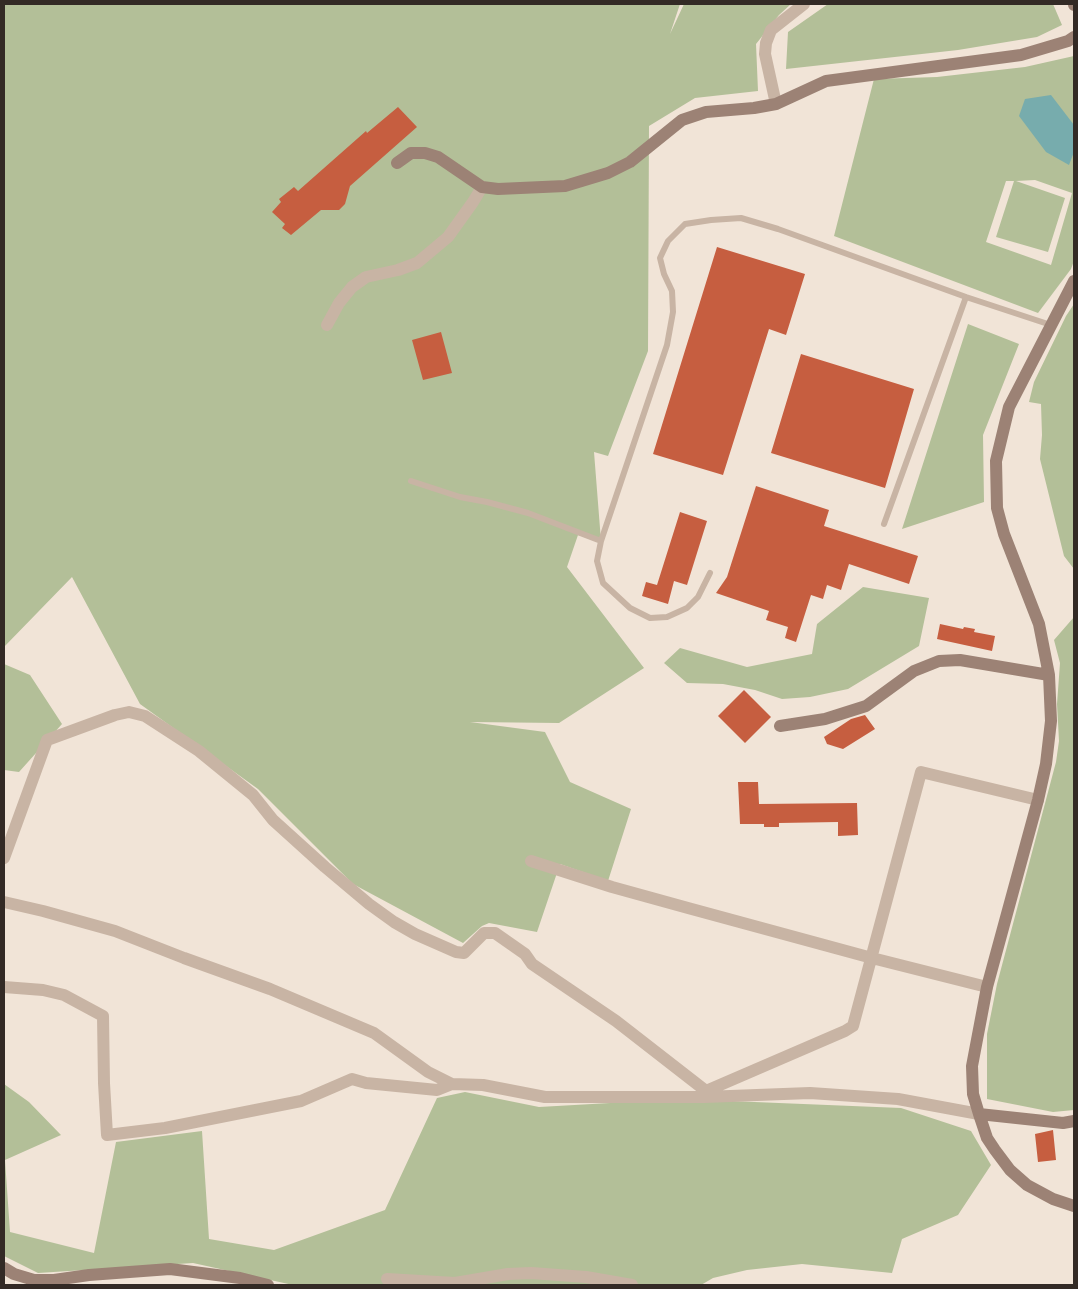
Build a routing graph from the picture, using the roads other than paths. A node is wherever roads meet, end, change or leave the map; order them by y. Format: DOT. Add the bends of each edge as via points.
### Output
graph roads {
  1 [pos="804,4"];
  2 [pos="1074,37"];
  3 [pos="776,104"];
  4 [pos="397,163"];
  5 [pos="482,187"];
  6 [pos="1074,280"];
  7 [pos="966,297"];
  8 [pos="327,325"];
  9 [pos="1051,325"];
  10 [pos="411,481"];
  11 [pos="884,524"];
  12 [pos="601,541"];
  13 [pos="710,574"];
  14 [pos="1049,675"];
  15 [pos="780,726"];
  16 [pos="1038,800"];
  17 [pos="4,858"];
  18 [pos="531,861"];
  19 [pos="4,902"];
  20 [pos="872,958"];
  21 [pos="987,987"];
  22 [pos="4,988"];
  23 [pos="452,1084"];
  24 [pos="705,1094"];
  25 [pos="979,1114"];
  26 [pos="1074,1121"];
  27 [pos="1074,1206"];
  28 [pos="4,1268"];
  29 [pos="387,1279"];
  30 [pos="268,1285"];
  31 [pos="632,1285"];
  1 -- 3 [label="street" via="771,30 766,43 765,54"];
  2 -- 3 [label="street" via="1021,55 826,80"];
  3 -- 5 [label="street" via="706,112 682,120 630,162 608,173 565,186"];
  4 -- 5 [label="street" via="411,153 425,153 438,157"];
  5 -- 8 [label="street" via="448,237 417,263 366,278 352,287"];
  6 -- 9 [label="street"];
  7 -- 9 [label="lane"];
  7 -- 11 [label="lane"];
  7 -- 12 [label="lane" via="741,218 685,224 668,241 660,258 672,292 673,312 667,345"];
  9 -- 14 [label="street" via="1009,407 996,462 997,508 1039,624"];
  10 -- 12 [label="lane" via="528,514"];
  12 -- 13 [label="lane" via="597,560 603,583 630,608 650,618 667,617 687,608 698,597"];
  14 -- 15 [label="street" via="960,660 939,661 914,671 866,706 825,719"];
  14 -- 16 [label="street" via="1051,721"];
  16 -- 20 [label="street" via="921,772"];
  16 -- 21 [label="street"];
  17 -- 24 [label="street" via="47,740 129,712 145,716 199,751 253,795 273,820 325,867 394,922 414,934 464,953 484,933 495,932 525,954 532,964 616,1022"];
  18 -- 20 [label="street" via="612,887"];
  19 -- 23 [label="street" via="116,931 270,989 374,1033 428,1072"];
  20 -- 21 [label="street"];
  20 -- 24 [label="street" via="853,1026"];
  21 -- 25 [label="street" via="972,1066 973,1094"];
  22 -- 23 [label="street" via="43,990 64,995 103,1016 107,1135 165,1128 301,1101 352,1080 437,1090"];
  23 -- 24 [label="street" via="483,1085 545,1097"];
  24 -- 25 [label="street" via="810,1093 898,1099"];
  25 -- 26 [label="street" via="1063,1123"];
  25 -- 27 [label="street" via="987,1138 1010,1170 1053,1199"];
  28 -- 30 [label="street" via="34,1280 170,1269"];
  29 -- 31 [label="street" via="454,1283 531,1272"];
}
